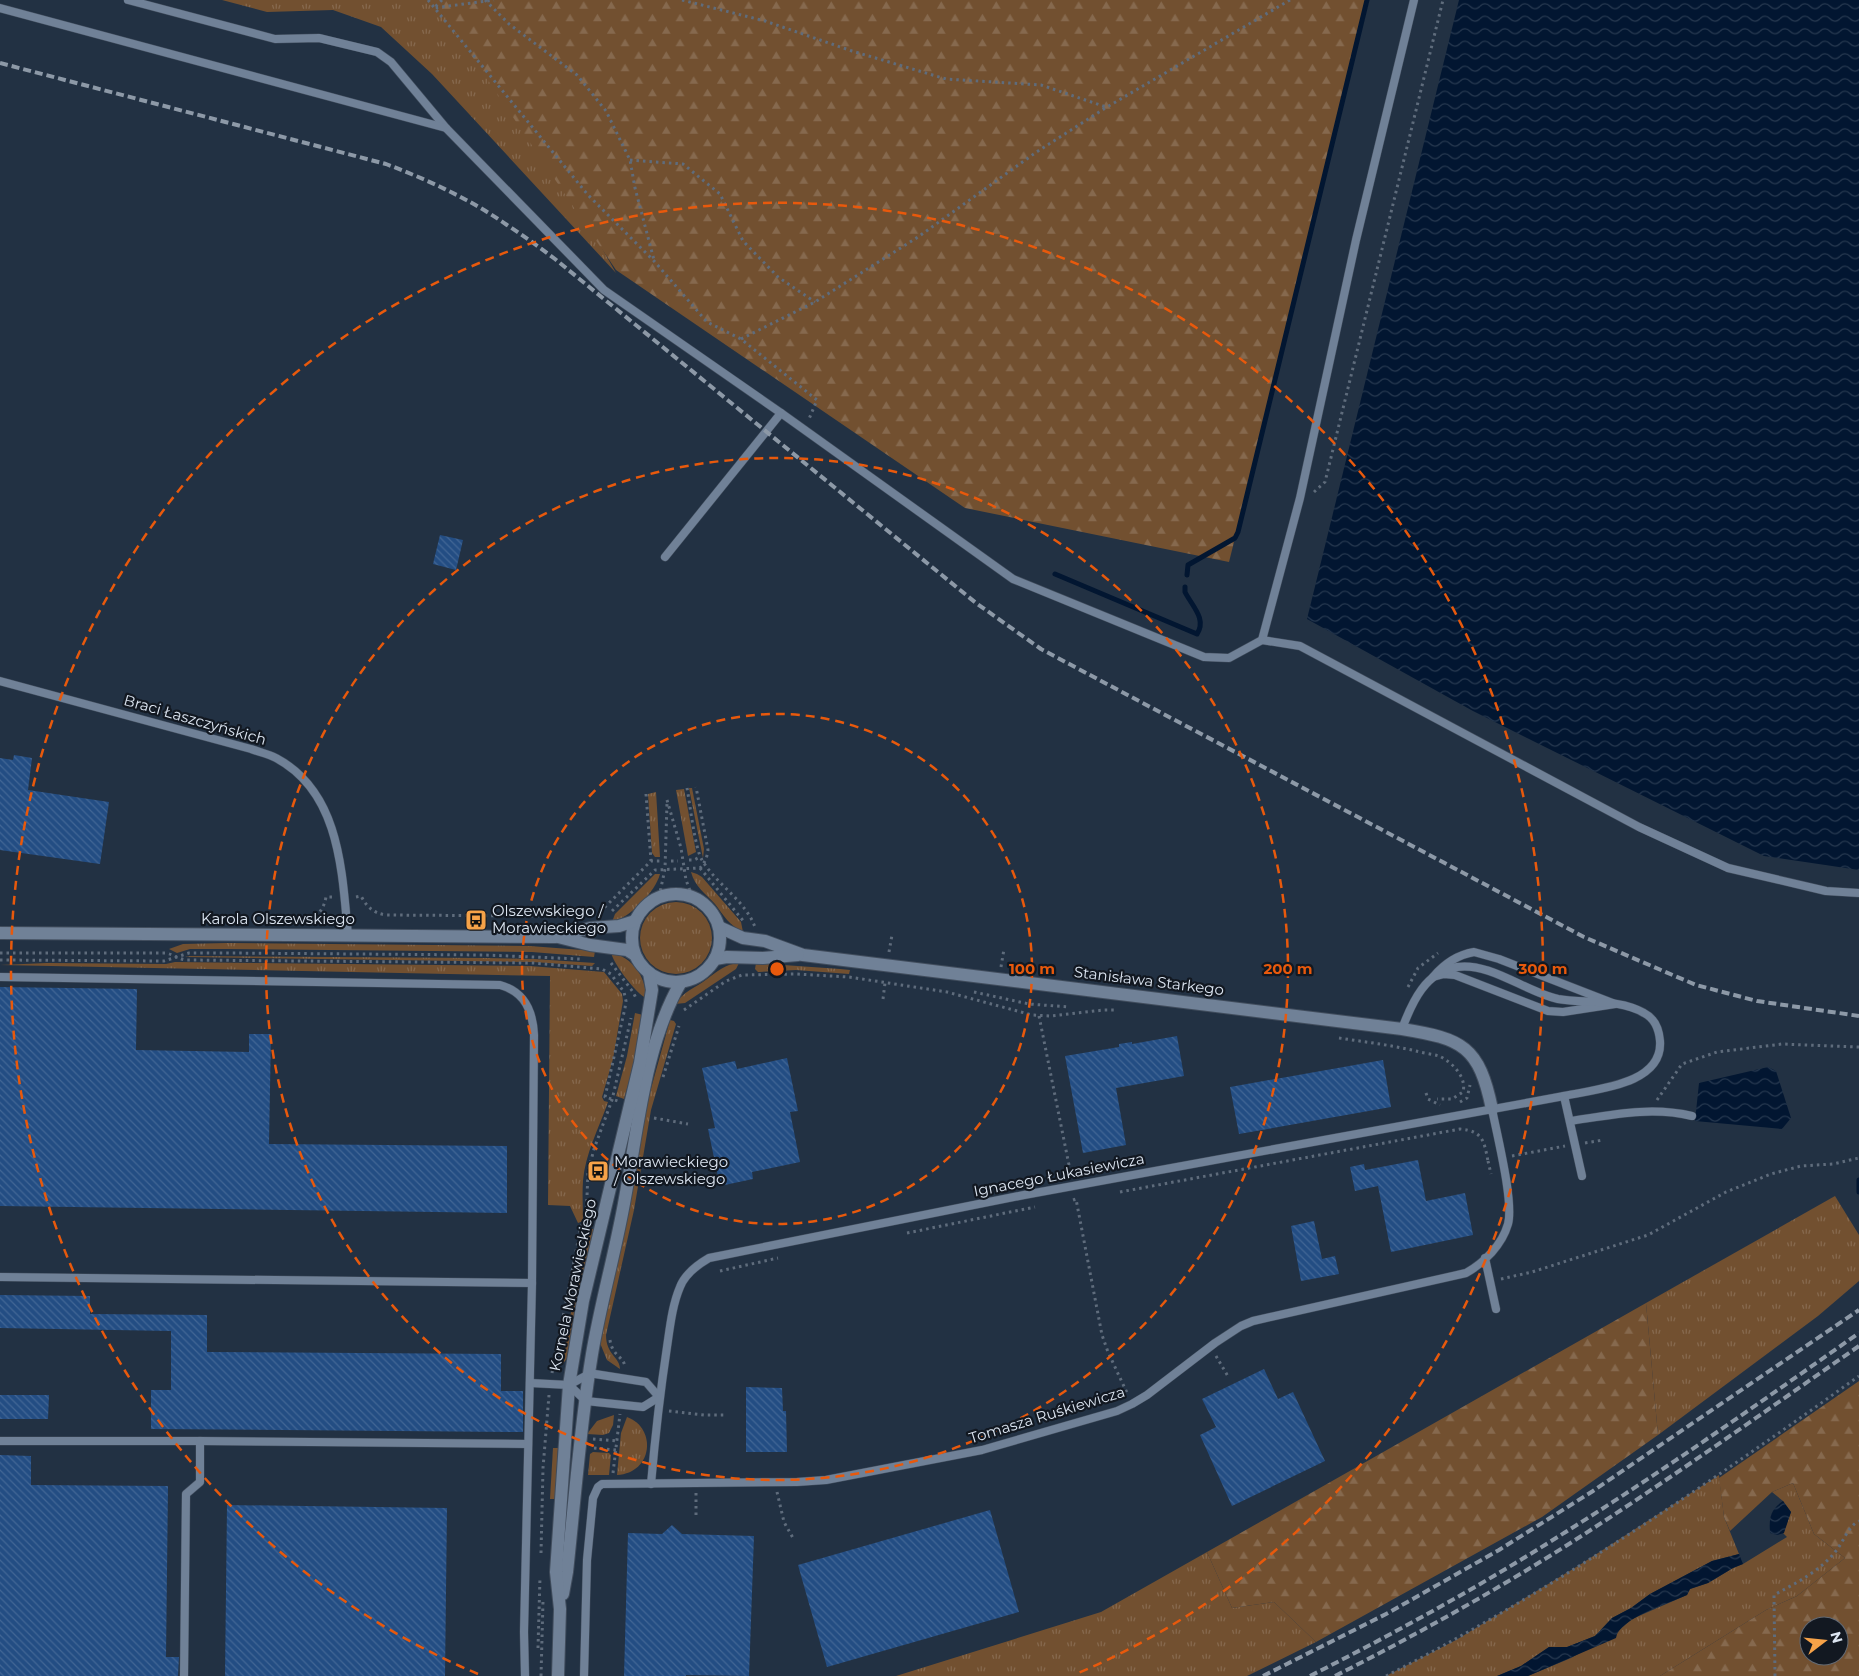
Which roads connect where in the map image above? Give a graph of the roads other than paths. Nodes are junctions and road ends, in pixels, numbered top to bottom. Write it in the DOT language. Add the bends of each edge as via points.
graph roads {
  1 [pos="128,0"];
  2 [pos="1414,0"];
  3 [pos="0,8"];
  4 [pos="446,128"];
  5 [pos="780,413"];
  6 [pos="665,557"];
  7 [pos="1262,640"];
  8 [pos="0,681"];
  9 [pos="1859,893"];
  10 [pos="635,921"];
  11 [pos="719,927"];
  12 [pos="0,932"];
  13 [pos="348,935"];
  14 [pos="555,937"];
  15 [pos="635,955"];
  16 [pos="803,955"];
  17 [pos="715,959"];
  18 [pos="649,973"];
  19 [pos="0,977"];
  20 [pos="1433,977"];
  21 [pos="681,982"];
  22 [pos="1615,1004"];
  23 [pos="1402,1029"];
  24 [pos="1564,1096"];
  25 [pos="1492,1109"];
  26 [pos="1692,1116"];
  27 [pos="1570,1121"];
  28 [pos="1582,1176"];
  29 [pos="1486,1258"];
  30 [pos="0,1277"];
  31 [pos="532,1283"];
  32 [pos="1496,1309"];
  33 [pos="589,1374"];
  34 [pos="530,1383"];
  35 [pos="569,1385"];
  36 [pos="659,1397"];
  37 [pos="586,1401"];
  38 [pos="0,1441"];
  39 [pos="200,1441"];
  40 [pos="528,1444"];
  41 [pos="651,1484"];
  42 [pos="560,1609"];
  43 [pos="184,1676"];
  44 [pos="525,1676"];
  45 [pos="558,1676"];
  46 [pos="584,1676"];
  1 -- 4 [label="lane" via="275,39 319,38 377,52 391,62"];
  2 -- 7 [label="lane" via="1356,240 1300,498"];
  3 -- 4 [label="lane"];
  4 -- 5 [label="lane" via="604,290"];
  5 -- 6 [label="lane"];
  5 -- 7 [label="lane" via="1013,579 1204,657 1229,658"];
  7 -- 9 [label="lane" via="1300,646 1639,827 1728,868 1826,891"];
  8 -- 13 [label="lane, Braci Łaszczyńskich" via="250,749 275,757 295,770 317,794 331,828 342,864"];
  10 -- 11 [label="street" via="645,906 659,897 675,893 692,896 704,903 714,914"];
  10 -- 14 [label="street, Karola Olszewskiego"];
  10 -- 15 [label="street" via="632,938"];
  11 -- 16 [label="street" via="743,938 765,941"];
  11 -- 17 [label="street" via="720,943"];
  12 -- 13 [label="street, Karola Olszewskiego"];
  13 -- 14 [label="street, Karola Olszewskiego"];
  14 -- 15 [label="street, Karola Olszewskiego" via="627,950"];
  15 -- 18 [label="street"];
  16 -- 17 [label="street"];
  16 -- 23 [label="street, Stanisława Starkego"];
  17 -- 21 [label="street" via="707,970"];
  18 -- 21 [label="street" via="664,981"];
  18 -- 35 [label="street, Kornela Morawieckiego" via="652,990 640,1063 583,1301"];
  19 -- 31 [label="lane" via="491,985 509,988 526,1002 534,1021"];
  20 -- 22 [label="lane" via="1455,976 1548,1011 1564,1012"];
  20 -- 22 [label="lane" via="1458,967 1477,967 1557,999"];
  20 -- 22 [label="lane" via="1453,958 1474,952"];
  20 -- 23 [label="lane" via="1418,993"];
  21 -- 33 [label="street, Kornela Morawieckiego" via="671,1001 648,1075"];
  22 -- 24 [label="lane, Ignacego Łukasiewicza" via="1644,1012 1652,1019 1658,1030 1659,1054 1652,1066 1640,1076"];
  23 -- 25 [label="street, Stanisława Starkego" via="1449,1039 1467,1051 1483,1073"];
  24 -- 25 [label="lane, Ignacego Łukasiewicza"];
  24 -- 27 [label="lane"];
  25 -- 29 [label="lane, Tomasza Ruśkiewicza" via="1509,1206 1504,1235"];
  25 -- 36 [label="lane, Ignacego Łukasiewicza" via="720,1255 700,1263 680,1286"];
  26 -- 27 [label="lane" via="1649,1111"];
  27 -- 28 [label="lane"];
  29 -- 32 [label="lane"];
  29 -- 41 [label="lane, Tomasza Ruśkiewicza" via="1460,1275 1272,1316 1241,1326 1132,1404 982,1450 826,1480"];
  30 -- 31 [label="lane"];
  31 -- 34 [label="lane"];
  33 -- 35 [label="lane"];
  33 -- 36 [label="lane" via="646,1382"];
  33 -- 37 [label="street, Kornela Morawieckiego"];
  34 -- 35 [label="lane"];
  34 -- 40 [label="lane"];
  35 -- 37 [label="lane"];
  35 -- 42 [label="street, Kornela Morawieckiego" via="556,1572"];
  36 -- 37 [label="lane" via="643,1407"];
  36 -- 41 [label="lane, Ignacego Łukasiewicza"];
  37 -- 42 [label="street, Kornela Morawieckiego"];
  38 -- 39 [label="lane"];
  39 -- 40 [label="lane"];
  39 -- 43 [label="lane" via="200,1482 186,1494"];
  40 -- 44 [label="lane"];
  41 -- 46 [label="lane, Tomasza Ruśkiewicza" via="602,1484 593,1498 587,1560"];
  42 -- 45 [label="street, Kornela Morawieckiego"];
}
